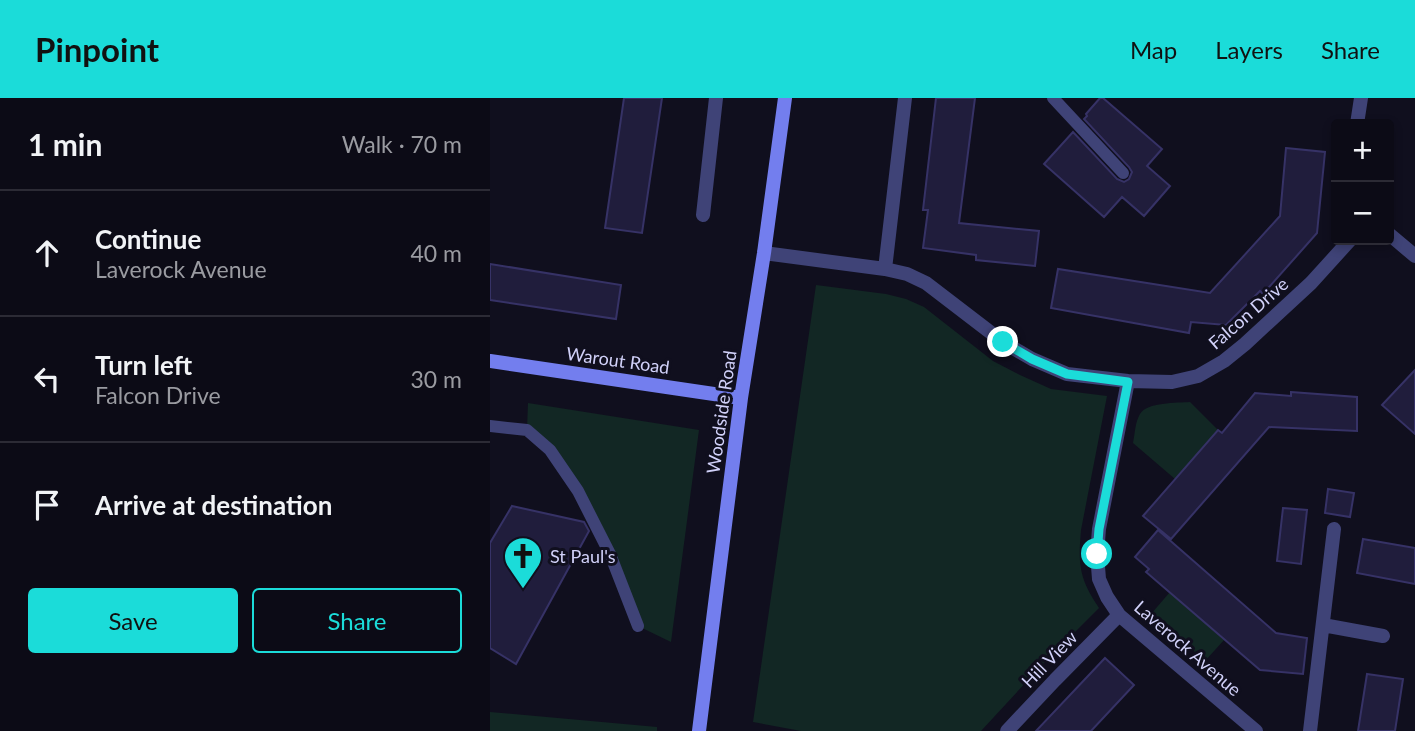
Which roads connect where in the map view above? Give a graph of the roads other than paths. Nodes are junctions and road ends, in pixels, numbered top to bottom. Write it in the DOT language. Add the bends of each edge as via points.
graph roads {
  1 [pos="716,98"];
  2 [pos="785,98"];
  3 [pos="905,98"];
  4 [pos="1053,98"];
  5 [pos="1361,98"];
  6 [pos="1358,119"];
  7 [pos="1123,173"];
  8 [pos="703,215"];
  9 [pos="1394,238"];
  10 [pos="1345,245"];
  11 [pos="764,253"];
  12 [pos="1415,256"];
  13 [pos="885,269"];
  14 [pos="490,361"];
  15 [pos="1128,382"];
  16 [pos="741,398"];
  17 [pos="490,426"];
  18 [pos="1334,529"];
  19 [pos="1119,615"];
  20 [pos="1323,625"];
  21 [pos="638,626"];
  22 [pos="1383,636"];
  23 [pos="699,731"];
  24 [pos="1007,731"];
  25 [pos="1256,731"];
  26 [pos="1310,731"];
  1 -- 8 [label="street"];
  2 -- 11 [label="street, Woodside Road"];
  3 -- 13 [label="street"];
  4 -- 7 [label="lane"];
  5 -- 6 [label="street"];
  9 -- 12 [label="street"];
  10 -- 15 [label="street, Falcon Drive" via="1311,283 1224,361 1198,376 1172,382"];
  11 -- 13 [label="street, Falcon Drive"];
  11 -- 16 [label="street, Woodside Road"];
  13 -- 15 [label="street, Falcon Drive" via="926,283 1032,359 1067,374"];
  14 -- 16 [label="street, Warout Road"];
  15 -- 19 [label="street, Laverock Avenue" via="1097,554 1099,579"];
  16 -- 23 [label="street, Woodside Road"];
  17 -- 21 [label="lane" via="527,430 550,450 578,491 610,554"];
  18 -- 20 [label="street"];
  19 -- 24 [label="street, Hill View"];
  19 -- 25 [label="street, Laverock Avenue"];
  20 -- 22 [label="street"];
  20 -- 26 [label="street"];
}
